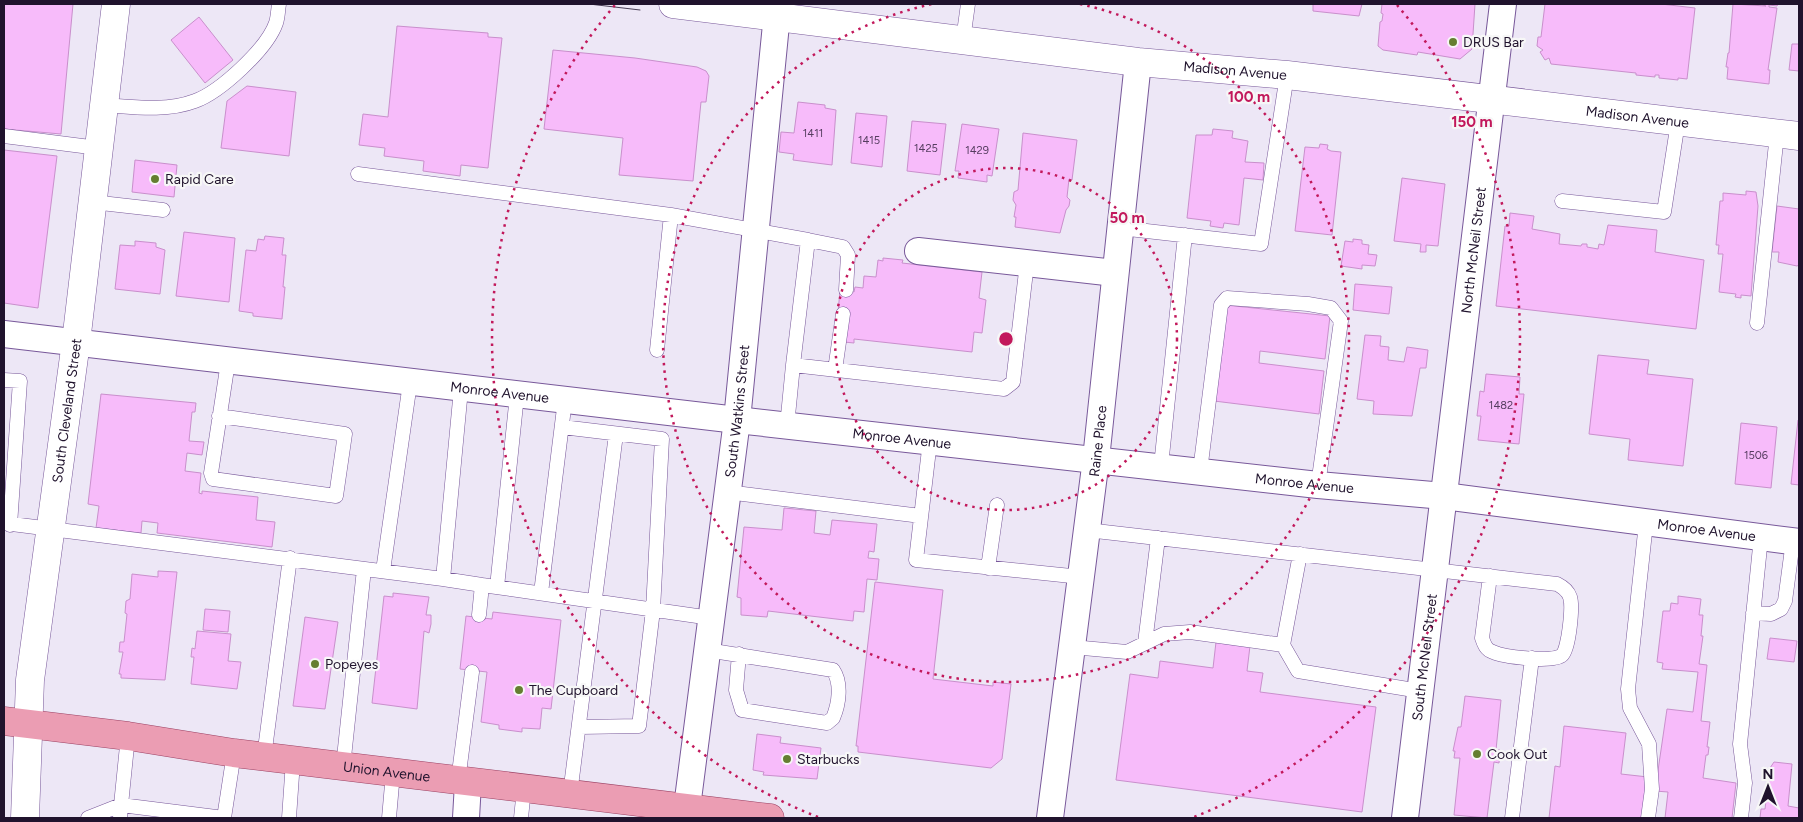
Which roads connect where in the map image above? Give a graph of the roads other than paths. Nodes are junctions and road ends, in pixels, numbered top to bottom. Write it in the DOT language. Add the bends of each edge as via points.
graph roads {
  1 [pos="116,4"];
  2 [pos="279,4"];
  3 [pos="673,4"];
  4 [pos="968,4"];
  5 [pos="1503,4"];
  6 [pos="777,10"];
  7 [pos="963,40"];
  8 [pos="1138,62"];
  9 [pos="1287,75"];
  10 [pos="1490,100"];
  11 [pos="103,105"];
  12 [pos="1678,122"];
  13 [pos="1788,135"];
  14 [pos="4,136"];
  15 [pos="98,148"];
  16 [pos="358,174"];
  17 [pos="1562,201"];
  18 [pos="92,202"];
  19 [pos="163,210"];
  20 [pos="671,215"];
  21 [pos="1120,228"];
  22 [pos="754,231"];
  23 [pos="1185,235"];
  24 [pos="808,240"];
  25 [pos="918,250"];
  26 [pos="1027,263"];
  27 [pos="1116,273"];
  28 [pos="846,290"];
  29 [pos="843,314"];
  30 [pos="1756,323"];
  31 [pos="4,334"];
  32 [pos="76,342"];
  33 [pos="657,350"];
  34 [pos="228,362"];
  35 [pos="793,365"];
  36 [pos="835,370"];
  37 [pos="4,380"];
  38 [pos="410,383"];
  39 [pos="461,389"];
  40 [pos="517,395"];
  41 [pos="565,400"];
  42 [pos="219,416"];
  43 [pos="737,420"];
  44 [pos="562,426"];
  45 [pos="787,426"];
  46 [pos="616,434"];
  47 [pos="930,441"];
  48 [pos="1096,459"];
  49 [pos="1161,466"];
  50 [pos="1200,471"];
  51 [pos="1318,485"];
  52 [pos="727,492"];
  53 [pos="1444,496"];
  54 [pos="997,505"];
  55 [pos="921,516"];
  56 [pos="7,524"];
  57 [pos="1646,524"];
  58 [pos="52,529"];
  59 [pos="1087,530"];
  60 [pos="1761,537"];
  61 [pos="1158,538"];
  62 [pos="1796,541"];
  63 [pos="1300,554"];
  64 [pos="290,558"];
  65 [pos="988,568"];
  66 [pos="364,569"];
  67 [pos="1435,570"];
  68 [pos="383,571"];
  69 [pos="1490,576"];
  70 [pos="1081,578"];
  71 [pos="443,579"];
  72 [pos="482,585"];
  73 [pos="497,587"];
  74 [pos="541,593"];
  75 [pos="596,601"];
  76 [pos="653,610"];
  77 [pos="1753,613"];
  78 [pos="479,616"];
  79 [pos="711,618"];
  80 [pos="1146,643"];
  81 [pos="1283,646"];
  82 [pos="1072,647"];
  83 [pos="707,650"];
  84 [pos="739,654"];
  85 [pos="1532,658"];
  86 [pos="472,672"];
  87 [pos="1420,691"];
  88 [pos="16,722"];
  89 [pos="580,727"];
  90 [pos="128,736"];
  91 [pos="234,754"];
  92 [pos="264,757"];
  93 [pos="293,761"];
  94 [pos="343,767"];
  95 [pos="393,773"];
  96 [pos="463,782"];
  97 [pos="524,789"];
  98 [pos="570,794"];
  99 [pos="687,807"];
  100 [pos="621,809"];
  101 [pos="120,812"];
  102 [pos="157,814"];
  103 [pos="188,816"];
  104 [pos="25,818"];
  105 [pos="88,818"];
  106 [pos="224,818"];
  107 [pos="289,818"];
  108 [pos="389,818"];
  109 [pos="466,818"];
  110 [pos="521,818"];
  111 [pos="765,818"];
  112 [pos="770,818"];
  113 [pos="1050,818"];
  114 [pos="1405,818"];
  115 [pos="1512,818"];
  116 [pos="1648,818"];
  117 [pos="1741,818"];
  1 -- 11 [label="street, South Cleveland Street"];
  2 -- 11 [label="lane" via="276,24 259,49 238,73 195,101 157,108"];
  3 -- 6 [label="street, Madison Avenue"];
  4 -- 7 [label="lane"];
  5 -- 10 [label="street, North McNeil Street"];
  6 -- 7 [label="street, Madison Avenue"];
  6 -- 22 [label="street, South Watkins Street"];
  7 -- 8 [label="street, Madison Avenue"];
  8 -- 9 [label="street, Madison Avenue"];
  8 -- 21 [label="street, Raine Place"];
  9 -- 10 [label="street, Madison Avenue"];
  9 -- 23 [label="lane" via="1261,244"];
  10 -- 12 [label="street, Madison Avenue"];
  10 -- 53 [label="street, North McNeil Street"];
  11 -- 15 [label="street, South Cleveland Street"];
  12 -- 13 [label="street, Madison Avenue"];
  12 -- 17 [label="lane" via="1664,212"];
  13 -- 30 [label="lane"];
  14 -- 15 [label="lane"];
  15 -- 18 [label="street, South Cleveland Street"];
  16 -- 20 [label="lane"];
  18 -- 19 [label="lane"];
  18 -- 32 [label="street, South Cleveland Street"];
  20 -- 22 [label="lane"];
  20 -- 33 [label="lane"];
  21 -- 23 [label="lane"];
  21 -- 27 [label="street, Raine Place"];
  22 -- 24 [label="lane"];
  22 -- 43 [label="street, South Watkins Street"];
  23 -- 49 [label="lane"];
  24 -- 28 [label="lane" via="843,248 848,255"];
  24 -- 35 [label="lane"];
  25 -- 26 [label="street"];
  26 -- 27 [label="street"];
  26 -- 36 [label="lane" via="1013,382 1004,388"];
  27 -- 48 [label="street, Raine Place"];
  29 -- 36 [label="lane"];
  31 -- 32 [label="street, Monroe Avenue"];
  32 -- 34 [label="street, Monroe Avenue"];
  32 -- 58 [label="street, South Cleveland Street"];
  34 -- 38 [label="street, Monroe Avenue"];
  34 -- 42 [label="lane"];
  35 -- 36 [label="lane"];
  35 -- 45 [label="lane"];
  37 -- 56 [label="lane" via="20,381"];
  38 -- 39 [label="street, Monroe Avenue"];
  38 -- 68 [label="lane"];
  39 -- 40 [label="street, Monroe Avenue"];
  39 -- 71 [label="lane"];
  40 -- 41 [label="street, Monroe Avenue"];
  40 -- 73 [label="lane"];
  41 -- 43 [label="street, Monroe Avenue"];
  41 -- 44 [label="lane"];
  42 -- 42 [label="lane" via="211,472 213,479 336,496 345,434"];
  43 -- 45 [label="street, Monroe Avenue"];
  43 -- 52 [label="street, South Watkins Street"];
  44 -- 46 [label="lane"];
  44 -- 74 [label="lane"];
  45 -- 47 [label="street, Monroe Avenue"];
  46 -- 75 [label="lane"];
  46 -- 76 [label="lane" via="662,439"];
  47 -- 48 [label="street, Monroe Avenue"];
  47 -- 55 [label="lane"];
  48 -- 49 [label="street, Monroe Avenue"];
  48 -- 59 [label="street, Raine Place"];
  49 -- 50 [label="street, Monroe Avenue"];
  50 -- 51 [label="street, Monroe Avenue"];
  50 -- 51 [label="lane" via="1221,305 1227,298 1308,304 1331,308 1341,321"];
  51 -- 53 [label="street, Monroe Avenue"];
  52 -- 55 [label="lane"];
  52 -- 79 [label="street, South Watkins Street"];
  53 -- 57 [label="street, Monroe Avenue"];
  53 -- 67 [label="street, South McNeil Street"];
  54 -- 65 [label="lane"];
  55 -- 65 [label="lane" via="916,560"];
  56 -- 58 [label="lane"];
  57 -- 60 [label="street, Monroe Avenue"];
  57 -- 116 [label="lane" via="1628,689 1630,708 1649,744 1652,789"];
  58 -- 64 [label="lane"];
  58 -- 88 [label="street, South Cleveland Street" via="30,680"];
  59 -- 61 [label="lane"];
  59 -- 70 [label="street, Raine Place"];
  60 -- 62 [label="street, Monroe Avenue"];
  60 -- 77 [label="lane"];
  61 -- 63 [label="lane"];
  61 -- 80 [label="lane"];
  62 -- 77 [label="lane" via="1781,609 1771,614"];
  63 -- 67 [label="lane"];
  63 -- 81 [label="lane"];
  64 -- 66 [label="lane"];
  64 -- 92 [label="lane"];
  65 -- 70 [label="lane"];
  66 -- 68 [label="lane"];
  66 -- 94 [label="lane"];
  67 -- 69 [label="lane"];
  67 -- 87 [label="street, South McNeil Street"];
  68 -- 71 [label="lane"];
  69 -- 85 [label="lane" via="1482,638 1485,646 1493,652"];
  69 -- 85 [label="lane" via="1557,584 1570,596 1567,646 1563,655 1554,659"];
  70 -- 82 [label="street, Raine Place"];
  71 -- 72 [label="lane"];
  72 -- 73 [label="lane"];
  72 -- 78 [label="lane"];
  73 -- 74 [label="lane"];
  74 -- 75 [label="lane"];
  75 -- 76 [label="lane"];
  75 -- 89 [label="lane"];
  76 -- 79 [label="lane"];
  76 -- 89 [label="lane" via="639,726"];
  77 -- 117 [label="lane" via="1740,744 1745,783"];
  79 -- 83 [label="street, South Watkins Street"];
  80 -- 81 [label="lane" via="1164,634 1190,632"];
  80 -- 82 [label="lane" via="1127,652"];
  81 -- 87 [label="lane" via="1298,671"];
  82 -- 113 [label="street, Raine Place"];
  83 -- 84 [label="lane"];
  83 -- 99 [label="street, South Watkins Street"];
  84 -- 84 [label="lane" via="833,670 838,676 838,698 833,718 827,723 742,710 736,690"];
  85 -- 115 [label="lane"];
  86 -- 96 [label="lane"];
  87 -- 114 [label="street, South McNeil Street"];
  88 -- 90 [label="main road, Union Avenue"];
  88 -- 104 [label="street, South Cleveland Street"];
  89 -- 98 [label="lane"];
  90 -- 91 [label="main road, Union Avenue"];
  90 -- 101 [label="lane"];
  91 -- 92 [label="main road, Union Avenue"];
  91 -- 106 [label="lane"];
  92 -- 93 [label="main road, Union Avenue"];
  93 -- 94 [label="main road, Union Avenue"];
  93 -- 107 [label="lane"];
  94 -- 95 [label="main road, Union Avenue"];
  95 -- 96 [label="main road, Union Avenue"];
  95 -- 108 [label="lane"];
  96 -- 97 [label="main road, Union Avenue"];
  96 -- 109 [label="street"];
  97 -- 98 [label="main road, Union Avenue"];
  97 -- 110 [label="lane"];
  98 -- 100 [label="main road, Union Avenue"];
  99 -- 100 [label="main road, Union Avenue"];
  99 -- 111 [label="main road, Union Avenue"];
  101 -- 102 [label="lane"];
  101 -- 105 [label="lane"];
  102 -- 103 [label="lane"];
  103 -- 106 [label="lane"];
  111 -- 112 [label="main road, Union Avenue"];
}
